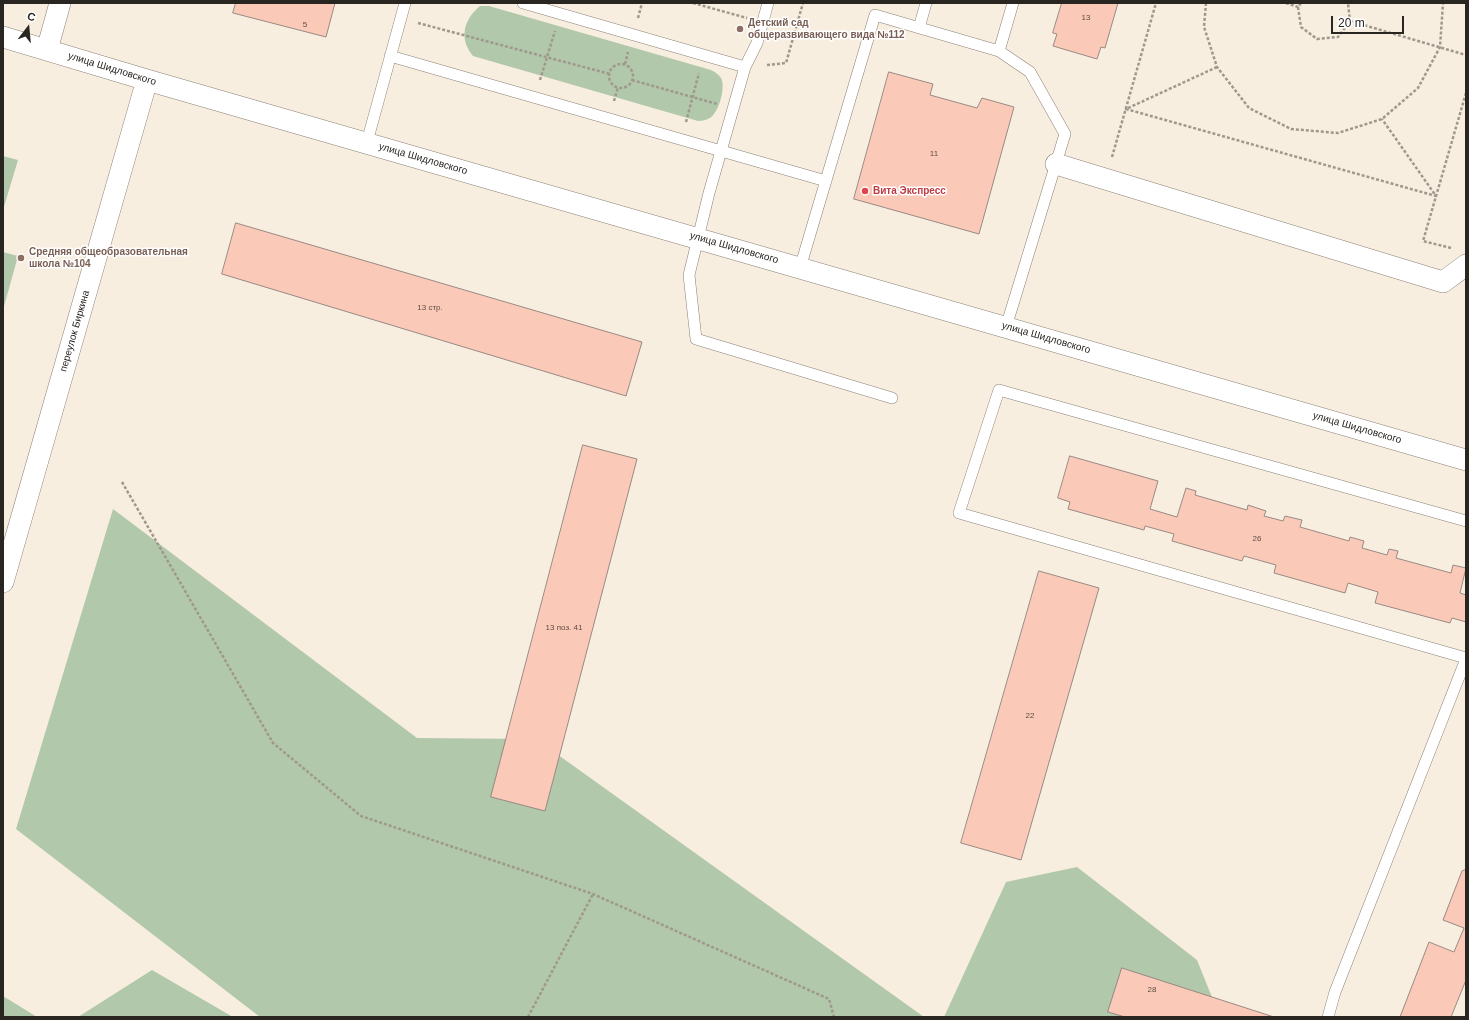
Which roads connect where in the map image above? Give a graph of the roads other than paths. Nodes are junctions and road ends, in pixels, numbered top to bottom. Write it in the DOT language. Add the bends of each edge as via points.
graph roads {
  1 [pos="60,3"];
  2 [pos="405,3"];
  3 [pos="523,3"];
  4 [pos="768,3"];
  5 [pos="926,3"];
  6 [pos="1013,3"];
  7 [pos="919,28"];
  8 [pos="3,37"];
  9 [pos="47,50"];
  10 [pos="999,51"];
  11 [pos="390,56"];
  12 [pos="745,67"];
  13 [pos="147,80"];
  14 [pos="367,142"];
  15 [pos="722,151"];
  16 [pos="1056,164"];
  17 [pos="826,181"];
  18 [pos="698,238"];
  19 [pos="1460,257"];
  20 [pos="800,268"];
  21 [pos="1006,327"];
  22 [pos="892,398"];
  23 [pos="1466,460"];
  24 [pos="1466,521"];
  25 [pos="3,582"];
  26 [pos="1466,658"];
  27 [pos="1328,1017"];
  1 -- 9 [label="street"];
  2 -- 11 [label="lane"];
  3 -- 12 [label="lane"];
  4 -- 12 [label="lane" via="757,43"];
  5 -- 7 [label="lane"];
  6 -- 10 [label="lane"];
  7 -- 10 [label="lane"];
  7 -- 17 [label="lane" via="875,15"];
  8 -- 9 [label="street, улица Шидловского"];
  9 -- 13 [label="street, улица Шидловского"];
  10 -- 16 [label="lane" via="1030,72 1065,134"];
  11 -- 14 [label="lane"];
  11 -- 15 [label="lane"];
  12 -- 15 [label="lane"];
  13 -- 14 [label="street, улица Шидловского"];
  13 -- 25 [label="street, переулок Биркина"];
  14 -- 18 [label="street, улица Шидловского"];
  15 -- 17 [label="lane"];
  15 -- 18 [label="lane"];
  16 -- 19 [label="street" via="1443,282"];
  16 -- 21 [label="lane"];
  17 -- 20 [label="lane"];
  18 -- 20 [label="street, улица Шидловского"];
  18 -- 22 [label="lane" via="689,274 696,339"];
  20 -- 21 [label="street, улица Шидловского"];
  21 -- 23 [label="street, улица Шидловского"];
  24 -- 26 [label="lane" via="999,390 960,514"];
  26 -- 27 [label="lane" via="1335,992"];
}
